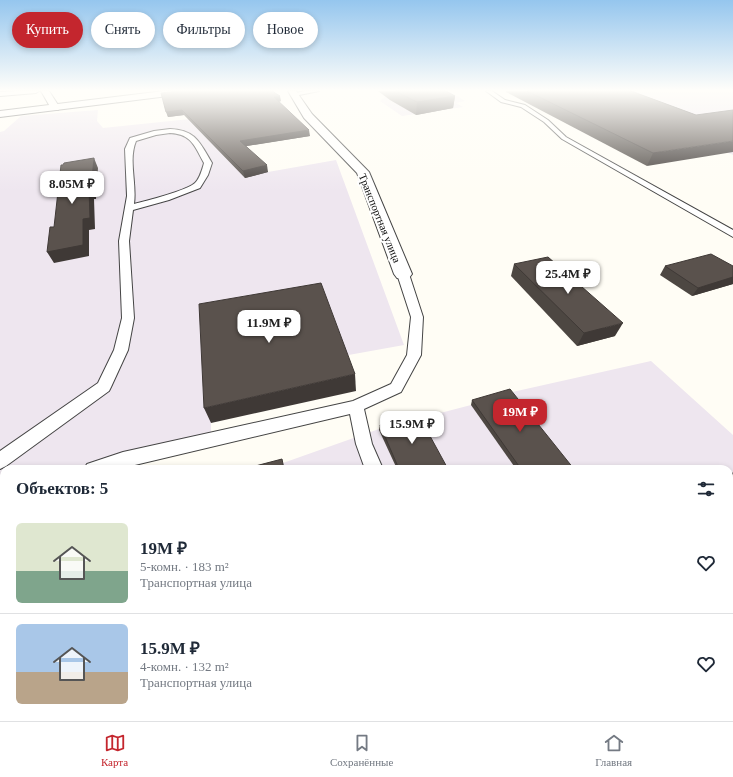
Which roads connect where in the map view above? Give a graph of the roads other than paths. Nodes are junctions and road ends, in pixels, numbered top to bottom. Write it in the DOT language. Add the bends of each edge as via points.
graph roads {
  1 [pos="316,125"];
  2 [pos="550,125"];
  3 [pos="130,208"];
  4 [pos="733,234"];
  5 [pos="403,274"];
  6 [pos="356,406"];
  7 [pos="0,461"];
  8 [pos="106,465"];
  9 [pos="372,465"];
  1 -- 5 [label="street, Транспортная улица" via="363,172"];
  2 -- 4 [label="lane" via="564,138"];
  3 -- 3 [label="lane" via="132,196 129,149 133,140 166,132 182,132 190,137 208,163 197,186"];
  3 -- 7 [label="lane" via="124,241 128,318 121,350 104,387"];
  5 -- 6 [label="lane" via="417,317 414,355 396,388"];
  6 -- 8 [label="lane"];
  6 -- 9 [label="lane" via="364,444"];
}
